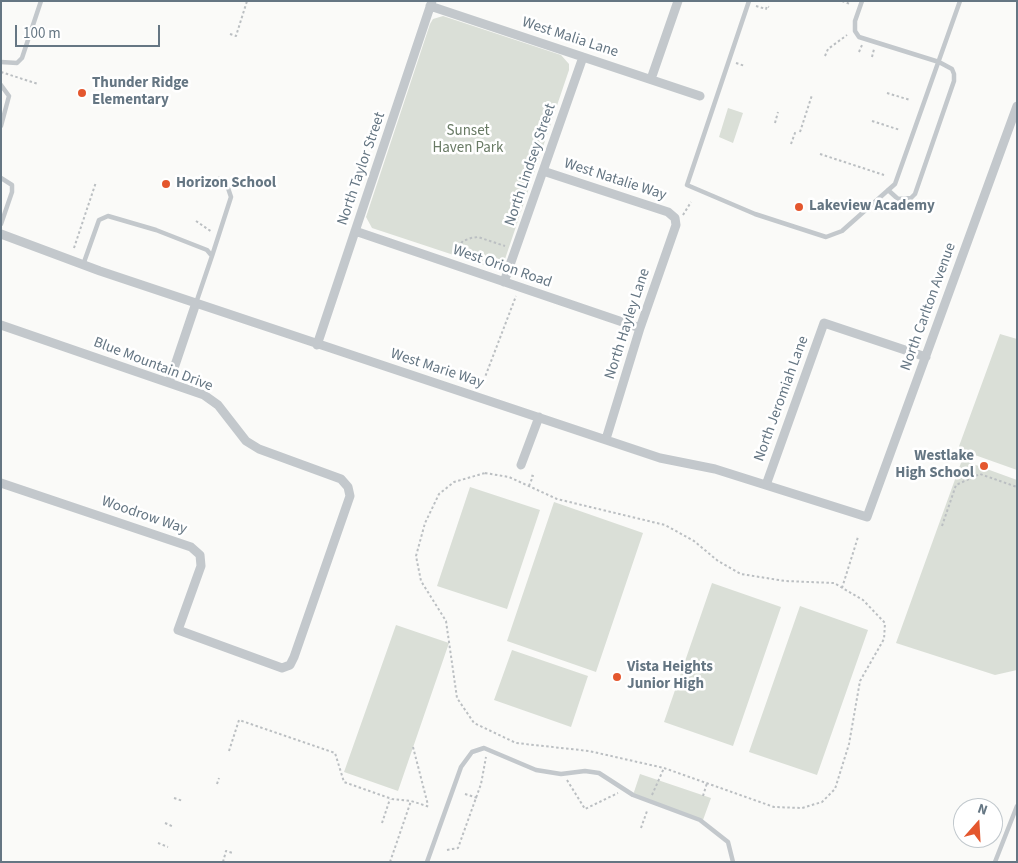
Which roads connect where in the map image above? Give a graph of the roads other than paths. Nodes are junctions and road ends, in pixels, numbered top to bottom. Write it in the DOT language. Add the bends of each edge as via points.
graph roads {
  1 [pos="41,1"];
  2 [pos="678,1"];
  3 [pos="862,1"];
  4 [pos="960,1"];
  5 [pos="751,3"];
  6 [pos="431,4"];
  7 [pos="583,57"];
  8 [pos="1,62"];
  9 [pos="939,62"];
  10 [pos="651,79"];
  11 [pos="1,84"];
  12 [pos="700,96"];
  13 [pos="1017,106"];
  14 [pos="1,126"];
  15 [pos="543,171"];
  16 [pos="1,178"];
  17 [pos="219,179"];
  18 [pos="888,190"];
  19 [pos="679,217"];
  20 [pos="1,224"];
  21 [pos="355,231"];
  22 [pos="1,234"];
  23 [pos="212,256"];
  24 [pos="83,265"];
  25 [pos="504,282"];
  26 [pos="196,303"];
  27 [pos="1,326"];
  28 [pos="640,328"];
  29 [pos="317,345"];
  30 [pos="926,357"];
  31 [pos="169,383"];
  32 [pos="539,417"];
  33 [pos="606,439"];
  34 [pos="521,465"];
  35 [pos="1,483"];
  36 [pos="766,485"];
  37 [pos="868,517"];
  38 [pos="178,630"];
  39 [pos="1017,806"];
  40 [pos="427,862"];
  41 [pos="733,862"];
  42 [pos="995,862"];
  1 -- 8 [label="lane" via="22,58 17,63"];
  2 -- 10 [label="street"];
  3 -- 9 [label="lane" via="854,21 855,31 860,37"];
  4 -- 9 [label="lane"];
  5 -- 18 [label="lane" via="687,185 755,214 826,237 842,231"];
  6 -- 7 [label="street, West Malia Lane"];
  6 -- 21 [label="street, North Taylor Street"];
  7 -- 10 [label="street, West Malia Lane"];
  7 -- 15 [label="street, North Lindsey Street"];
  9 -- 18 [label="lane" via="899,177"];
  9 -- 18 [label="lane" via="952,69 954,81 915,194 911,198 898,199"];
  10 -- 12 [label="street, West Malia Lane"];
  11 -- 14 [label="lane" via="9,96"];
  13 -- 30 [label="street, North Carlton Avenue"];
  15 -- 19 [label="street, West Natalie Way"];
  15 -- 25 [label="street, North Lindsey Street"];
  16 -- 20 [label="lane" via="12,185 12,192"];
  17 -- 23 [label="lane" via="231,197"];
  19 -- 28 [label="street, North Hayley Lane"];
  21 -- 25 [label="street, West Orion Road"];
  21 -- 29 [label="street, North Taylor Street"];
  22 -- 24 [label="street, West Marie Way"];
  23 -- 24 [label="lane" via="207,250 184,241 108,216 99,220"];
  23 -- 26 [label="lane"];
  24 -- 26 [label="street, West Marie Way"];
  25 -- 28 [label="street, West Orion Road"];
  26 -- 29 [label="street, West Marie Way"];
  26 -- 31 [label="street"];
  27 -- 31 [label="street, Blue Mountain Drive"];
  28 -- 33 [label="street, North Hayley Lane"];
  29 -- 32 [label="street, West Marie Way"];
  30 -- 36 [label="street, North Jeromiah Lane" via="824,322"];
  30 -- 37 [label="street, North Carlton Avenue"];
  31 -- 38 [label="street, Blue Mountain Drive" via="204,395 218,405 246,441 259,450 341,479 350,496 294,657 287,666 282,668"];
  32 -- 33 [label="street, West Marie Way"];
  32 -- 34 [label="street"];
  33 -- 36 [label="street, West Marie Way" via="660,458 706,467"];
  35 -- 38 [label="street, Woodrow Way" via="191,547 200,555 202,566"];
  36 -- 37 [label="street, West Marie Way"];
  39 -- 42 [label="lane"];
  40 -- 41 [label="lane" via="461,767 472,752 484,748 536,770 563,774 599,773 650,802 700,820 728,842"];
}
